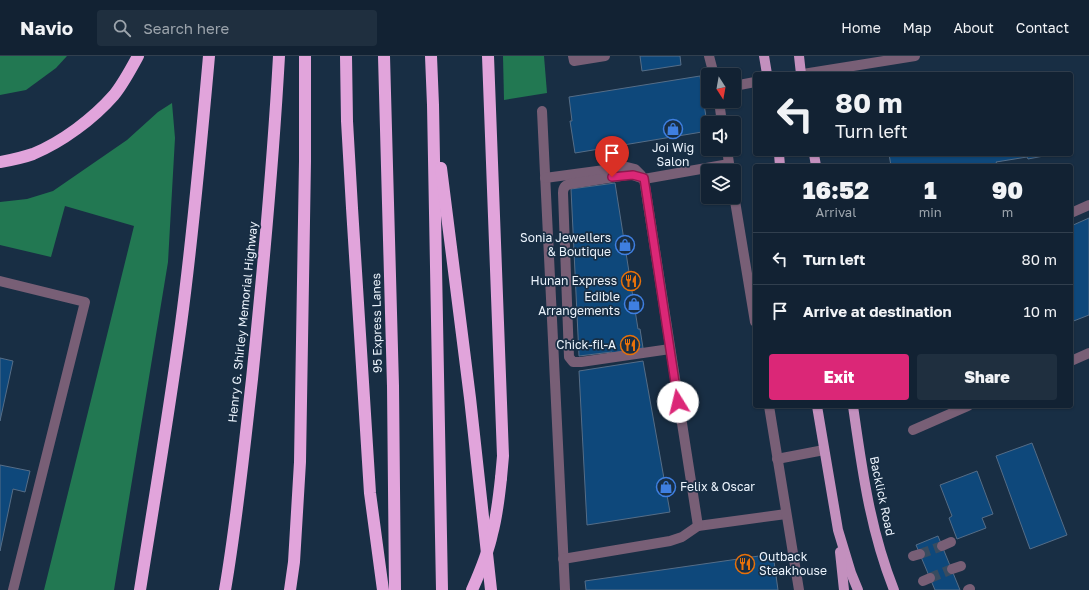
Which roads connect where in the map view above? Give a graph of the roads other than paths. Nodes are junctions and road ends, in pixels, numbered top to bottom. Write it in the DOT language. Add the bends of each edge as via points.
graph roads {
  1 [pos="138,56"];
  2 [pos="208,56"];
  3 [pos="279,56"];
  4 [pos="305,56"];
  5 [pos="346,56"];
  6 [pos="384,56"];
  7 [pos="431,56"];
  8 [pos="488,56"];
  9 [pos="573,56"];
  10 [pos="603,56"];
  11 [pos="709,56"];
  12 [pos="764,56"];
  13 [pos="799,56"];
  14 [pos="915,56"];
  15 [pos="712,68"];
  16 [pos="767,72"];
  17 [pos="802,72"];
  18 [pos="815,72"];
  19 [pos="753,82"];
  20 [pos="741,85"];
  21 [pos="433,105"];
  22 [pos="542,111"];
  23 [pos="0,162"];
  24 [pos="701,171"];
  25 [pos="545,178"];
  26 [pos="644,178"];
  27 [pos="735,204"];
  28 [pos="1089,205"];
  29 [pos="1073,212"];
  30 [pos="0,281"];
  31 [pos="753,310"];
  32 [pos="670,349"];
  33 [pos="1089,353"];
  34 [pos="1073,360"];
  35 [pos="769,408"];
  36 [pos="817,408"];
  37 [pos="853,408"];
  38 [pos="963,408"];
  39 [pos="913,430"];
  40 [pos="824,450"];
  41 [pos="777,459"];
  42 [pos="786,514"];
  43 [pos="698,526"];
  44 [pos="838,530"];
  45 [pos="233,546"];
  46 [pos="563,559"];
  47 [pos="13,590"];
  48 [pos="140,590"];
  49 [pos="225,590"];
  50 [pos="232,590"];
  51 [pos="290,590"];
  52 [pos="383,590"];
  53 [pos="395,590"];
  54 [pos="442,590"];
  55 [pos="472,590"];
  56 [pos="491,590"];
  57 [pos="565,590"];
  58 [pos="799,590"];
  59 [pos="844,590"];
  60 [pos="858,590"];
  61 [pos="894,590"];
  1 -- 23 [label="highway" via="114,95 74,131 53,145 32,154"];
  2 -- 48 [label="highway" via="197,188 181,323"];
  3 -- 45 [label="highway, Henry G. Shirley Memorial Highway" via="260,299"];
  4 -- 51 [label="highway" via="300,462"];
  5 -- 52 [label="highway" via="347,120 370,493"];
  6 -- 53 [label="highway, 95 Express Lanes" via="393,386"];
  7 -- 21 [label="highway"];
  8 -- 55 [label="highway, bridge" via="503,456 492,534"];
  9 -- 10 [label="street" via="574,61"];
  11 -- 15 [label="street"];
  12 -- 16 [label="main road"];
  13 -- 17 [label="main road"];
  14 -- 18 [label="street"];
  19 -- 20 [label="street"];
  21 -- 54 [label="highway"];
  21 -- 56 [label="highway"];
  22 -- 25 [label="street"];
  24 -- 26 [label="street"];
  25 -- 26 [label="street" via="627,168 635,169"];
  25 -- 46 [label="street"];
  26 -- 32 [label="street"];
  26 -- 32 [label="street" via="627,175 564,187 569,357 573,362 581,362"];
  27 -- 31 [label="street"];
  28 -- 29 [label="street"];
  30 -- 47 [label="street" via="85,302"];
  32 -- 43 [label="street"];
  33 -- 34 [label="street"];
  35 -- 41 [label="street"];
  36 -- 40 [label="main road"];
  37 -- 61 [label="main road, Backlick Road" via="869,508"];
  38 -- 39 [label="street"];
  40 -- 41 [label="street"];
  40 -- 44 [label="main road"];
  41 -- 42 [label="street"];
  42 -- 43 [label="street"];
  42 -- 58 [label="street"];
  43 -- 46 [label="street" via="682,537 670,541"];
  44 -- 59 [label="main road"];
  44 -- 60 [label="main road"];
  45 -- 49 [label="highway, Henry G. Shirley Memorial Highway"];
  45 -- 50 [label="highway"];
  46 -- 57 [label="street"];
}
